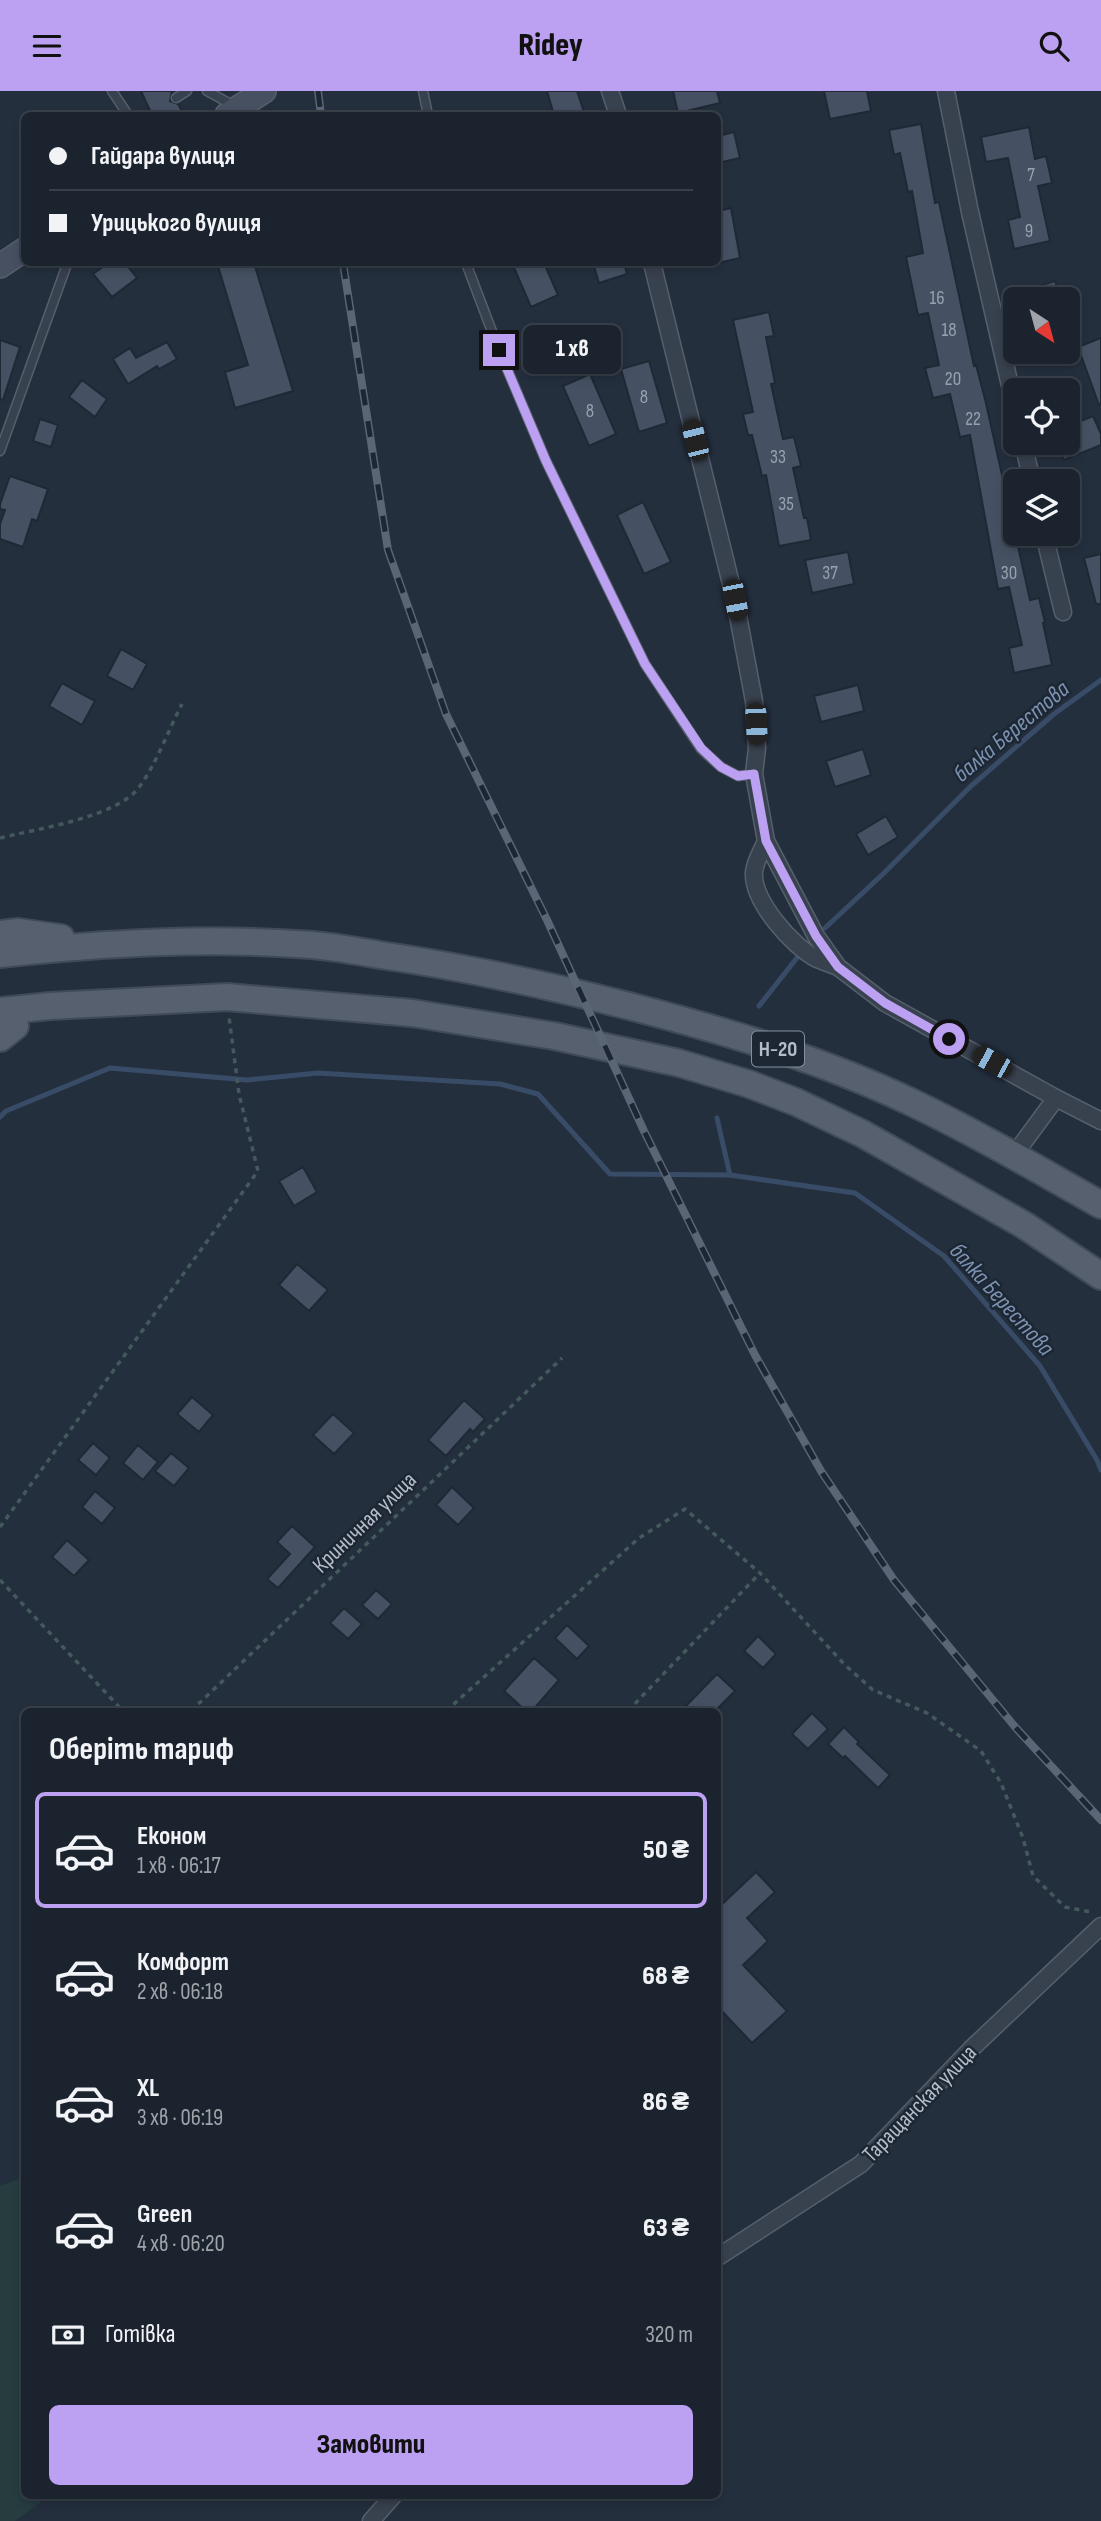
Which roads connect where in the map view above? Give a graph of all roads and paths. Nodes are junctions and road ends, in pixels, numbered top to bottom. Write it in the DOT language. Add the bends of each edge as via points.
graph roads {
  1 [pos="112,91"];
  2 [pos="187,91"];
  3 [pos="207,91"];
  4 [pos="264,91"];
  5 [pos="423,91"];
  6 [pos="610,91"];
  7 [pos="946,91"];
  8 [pos="176,98"];
  9 [pos="126,112"];
  10 [pos="233,112"];
  11 [pos="427,112"];
  12 [pos="617,112"];
  13 [pos="21,252"];
  14 [pos="0,266"];
  15 [pos="66,266"];
  16 [pos="467,266"];
  17 [pos="653,266"];
  18 [pos="1008,378"];
  19 [pos="0,451"];
  20 [pos="1047,546"];
  21 [pos="1063,612"];
  22 [pos="182,703"];
  23 [pos="754,774"];
  24 [pos="0,838"];
  25 [pos="766,841"];
  26 [pos="0,934"];
  27 [pos="97,944"];
  28 [pos="0,954"];
  29 [pos="838,967"];
  30 [pos="227,997"];
  31 [pos="4,1026"];
  32 [pos="1056,1098"];
  33 [pos="1101,1121"];
  34 [pos="1014,1155"];
  35 [pos="1101,1205"];
  36 [pos="1101,1276"];
  37 [pos="562,1358"];
  38 [pos="0,1527"];
  39 [pos="760,1573"];
  40 [pos="0,1580"];
  41 [pos="120,1708"];
  42 [pos="194,1708"];
  43 [pos="449,1708"];
  44 [pos="631,1708"];
  45 [pos="1101,1915"];
  46 [pos="1101,1926"];
  47 [pos="721,2255"];
  48 [pos="390,2499"];
  49 [pos="370,2521"];
  1 -- 9 [label="lane"];
  2 -- 8 [label="lane"];
  3 -- 10 [label="lane"];
  4 -- 10 [label="main road"];
  5 -- 11 [label="lane"];
  6 -- 12 [label="street"];
  7 -- 18 [label="street"];
  13 -- 14 [label="main road"];
  15 -- 19 [label="lane"];
  16 -- 23 [label="lane" via="546,461 645,664 701,748 738,776"];
  17 -- 23 [label="street" via="735,600 754,701"];
  20 -- 21 [label="street"];
  22 -- 24 [label="path" via="140,787 122,802 96,814"];
  23 -- 25 [label="street"];
  25 -- 29 [label="street" via="816,936"];
  25 -- 29 [label="street" via="754,873 766,907 794,941"];
  26 -- 27 [label="main road" via="18,932"];
  27 -- 28 [label="main road, Н-20"];
  27 -- 34 [label="main road, Н-20" via="313,945 513,978 713,1028 818,1063 912,1102"];
  29 -- 32 [label="street" via="885,1003"];
  30 -- 31 [label="main road, Н-20" via="50,1006"];
  30 -- 36 [label="main road, Н-20" via="412,1013 554,1036 749,1084 796,1102 913,1161"];
  30 -- 38 [label="path" via="239,1094 258,1171"];
  32 -- 33 [label="street"];
  32 -- 34 [label="street"];
  34 -- 35 [label="main road, Н-20"];
  37 -- 42 [label="path, Криничная улица"];
  39 -- 43 [label="path" via="685,1509 639,1538"];
  39 -- 44 [label="path"];
  39 -- 45 [label="path" via="873,1690 927,1713 981,1751 1001,1783 1033,1876 1065,1907"];
  40 -- 41 [label="path"];
  46 -- 47 [label="street, Таращанская улица" via="971,2049 861,2164"];
  48 -- 49 [label="street"];
}
